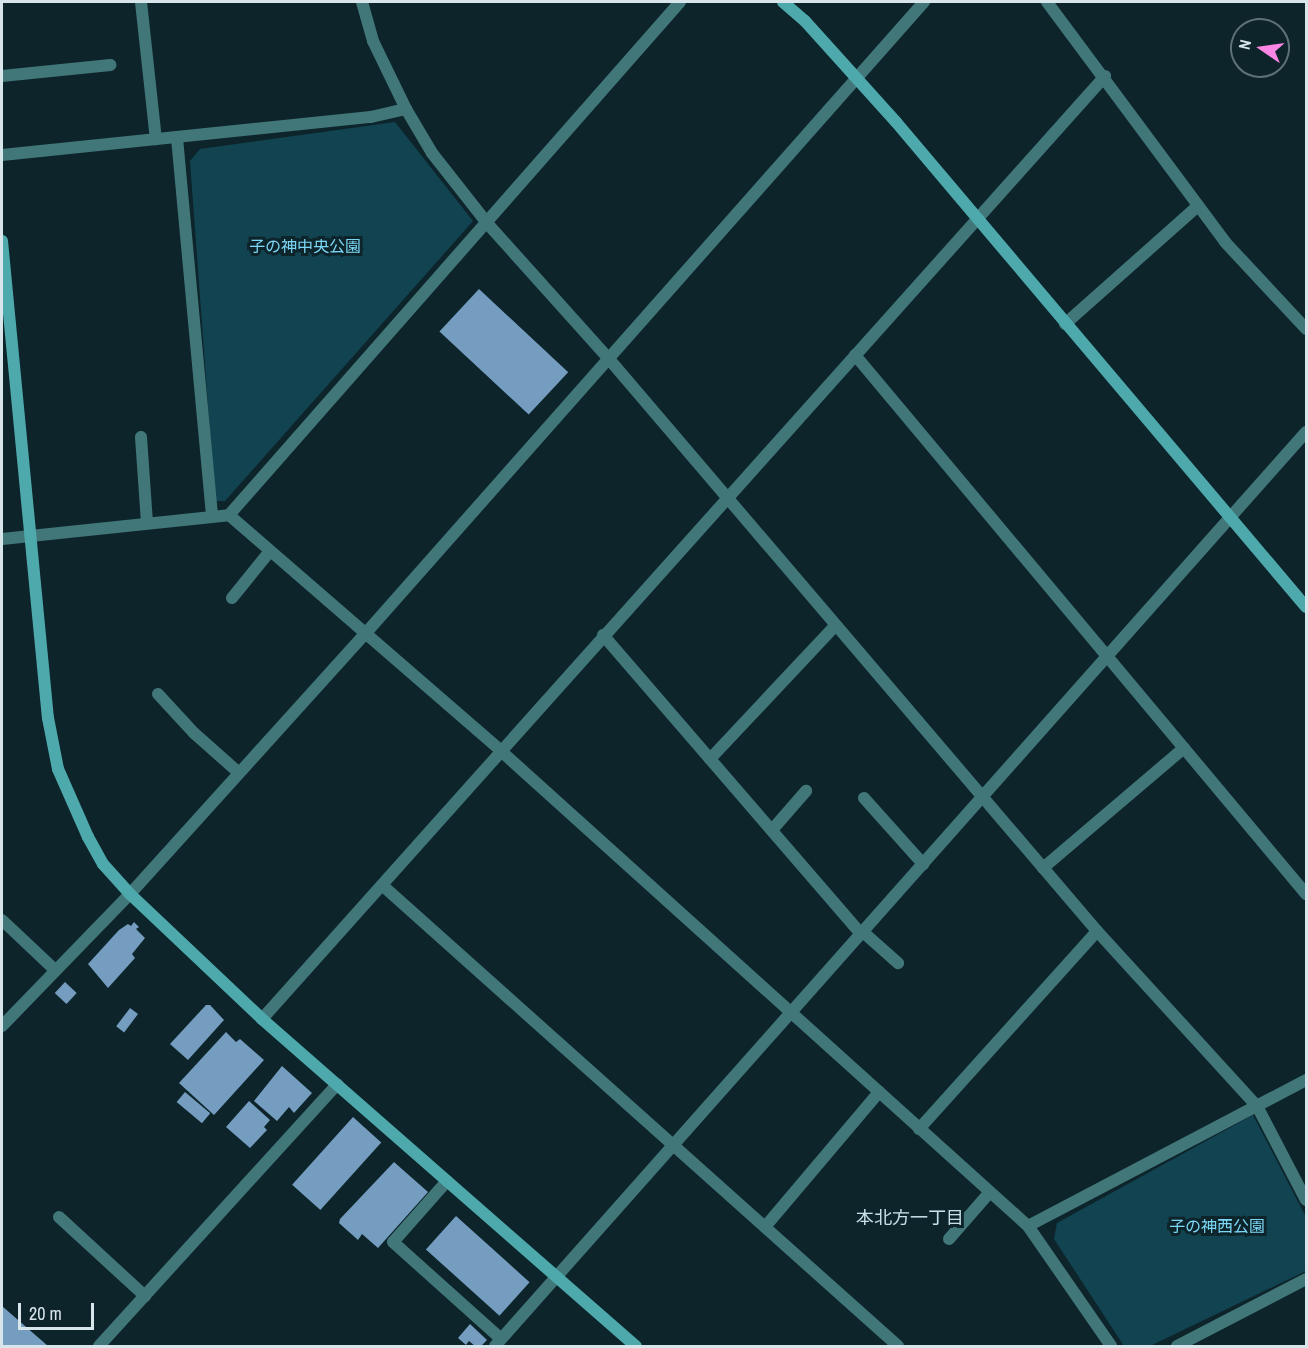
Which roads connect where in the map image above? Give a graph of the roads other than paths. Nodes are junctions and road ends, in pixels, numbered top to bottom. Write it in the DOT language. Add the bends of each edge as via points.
graph roads {
  1 [pos="141,2"];
  2 [pos="362,2"];
  3 [pos="680,2"];
  4 [pos="783,2"];
  5 [pos="924,2"];
  6 [pos="1047,2"];
  7 [pos="110,65"];
  8 [pos="2,76"];
  9 [pos="1105,76"];
  10 [pos="857,78"];
  11 [pos="406,109"];
  12 [pos="177,138"];
  13 [pos="156,139"];
  14 [pos="2,155"];
  15 [pos="1198,206"];
  16 [pos="977,217"];
  17 [pos="487,223"];
  18 [pos="2,242"];
  19 [pos="1065,324"];
  20 [pos="1306,329"];
  21 [pos="855,355"];
  22 [pos="609,359"];
  23 [pos="1306,432"];
  24 [pos="141,437"];
  25 [pos="728,500"];
  26 [pos="229,515"];
  27 [pos="212,516"];
  28 [pos="1229,516"];
  29 [pos="147,523"];
  30 [pos="29,536"];
  31 [pos="2,538"];
  32 [pos="270,551"];
  33 [pos="232,598"];
  34 [pos="1306,607"];
  35 [pos="835,626"];
  36 [pos="365,634"];
  37 [pos="603,635"];
  38 [pos="1107,656"];
  39 [pos="158,694"];
  40 [pos="1184,748"];
  41 [pos="501,751"];
  42 [pos="710,759"];
  43 [pos="239,773"];
  44 [pos="806,790"];
  45 [pos="864,798"];
  46 [pos="982,798"];
  47 [pos="772,830"];
  48 [pos="923,864"];
  49 [pos="1043,868"];
  50 [pos="382,885"];
  51 [pos="130,894"];
  52 [pos="1306,894"];
  53 [pos="2,920"];
  54 [pos="1097,931"];
  55 [pos="862,933"];
  56 [pos="898,963"];
  57 [pos="55,970"];
  58 [pos="792,1011"];
  59 [pos="262,1019"];
  60 [pos="2,1026"];
  61 [pos="1306,1080"];
  62 [pos="337,1084"];
  63 [pos="879,1092"];
  64 [pos="1257,1106"];
  65 [pos="919,1129"];
  66 [pos="674,1145"];
  67 [pos="447,1181"];
  68 [pos="990,1192"];
  69 [pos="1306,1200"];
  70 [pos="59,1217"];
  71 [pos="1028,1226"];
  72 [pos="765,1227"];
  73 [pos="949,1239"];
  74 [pos="557,1277"];
  75 [pos="1306,1279"];
  76 [pos="145,1296"];
  77 [pos="498,1343"];
  78 [pos="99,1347"];
  79 [pos="636,1347"];
  80 [pos="898,1347"];
  81 [pos="1111,1347"];
  82 [pos="1177,1347"];
  1 -- 13 [label="street"];
  2 -- 11 [label="street" via="373,41"];
  3 -- 17 [label="street"];
  4 -- 10 [label="street"];
  5 -- 10 [label="street"];
  6 -- 9 [label="street"];
  7 -- 8 [label="street"];
  9 -- 15 [label="street"];
  9 -- 16 [label="street"];
  10 -- 16 [label="street"];
  10 -- 22 [label="street"];
  11 -- 12 [label="street" via="371,117"];
  11 -- 17 [label="street" via="432,153"];
  12 -- 13 [label="street"];
  12 -- 27 [label="street"];
  13 -- 14 [label="street"];
  15 -- 19 [label="street"];
  15 -- 20 [label="street" via="1225,242"];
  16 -- 19 [label="street"];
  16 -- 21 [label="street"];
  17 -- 22 [label="street"];
  17 -- 26 [label="street"];
  18 -- 30 [label="street"];
  19 -- 28 [label="street"];
  21 -- 25 [label="street"];
  21 -- 38 [label="street"];
  22 -- 25 [label="street"];
  22 -- 36 [label="street"];
  23 -- 28 [label="street"];
  24 -- 29 [label="street"];
  25 -- 35 [label="street"];
  25 -- 37 [label="street"];
  26 -- 27 [label="street"];
  26 -- 32 [label="street"];
  27 -- 29 [label="street"];
  28 -- 34 [label="street"];
  28 -- 38 [label="street"];
  29 -- 30 [label="street"];
  30 -- 31 [label="street"];
  30 -- 51 [label="street" via="48,718 58,769 103,864"];
  32 -- 33 [label="street"];
  32 -- 36 [label="street"];
  35 -- 42 [label="street"];
  35 -- 46 [label="street"];
  36 -- 41 [label="street"];
  36 -- 43 [label="street"];
  37 -- 41 [label="street"];
  37 -- 42 [label="street"];
  38 -- 40 [label="street"];
  38 -- 46 [label="street"];
  39 -- 43 [label="street"];
  40 -- 49 [label="street"];
  40 -- 52 [label="street"];
  41 -- 50 [label="street"];
  41 -- 58 [label="street"];
  42 -- 47 [label="street"];
  43 -- 51 [label="street"];
  44 -- 47 [label="street"];
  45 -- 48 [label="street"];
  46 -- 48 [label="street"];
  46 -- 49 [label="street"];
  47 -- 55 [label="street"];
  48 -- 55 [label="street"];
  49 -- 54 [label="street"];
  50 -- 59 [label="street"];
  50 -- 66 [label="street"];
  51 -- 57 [label="street"];
  51 -- 59 [label="street"];
  53 -- 57 [label="street"];
  54 -- 64 [label="street"];
  54 -- 65 [label="street"];
  55 -- 56 [label="street"];
  55 -- 58 [label="street"];
  57 -- 60 [label="street"];
  58 -- 63 [label="street"];
  58 -- 66 [label="street"];
  59 -- 62 [label="street"];
  61 -- 64 [label="street"];
  62 -- 67 [label="street"];
  62 -- 76 [label="street"];
  63 -- 65 [label="street"];
  63 -- 72 [label="street"];
  64 -- 69 [label="street"];
  64 -- 71 [label="street"];
  65 -- 68 [label="street"];
  66 -- 72 [label="street"];
  66 -- 74 [label="street"];
  67 -- 74 [label="street"];
  67 -- 77 [label="street" via="393,1242"];
  68 -- 71 [label="street"];
  68 -- 73 [label="street"];
  70 -- 76 [label="street"];
  71 -- 81 [label="street"];
  72 -- 80 [label="street"];
  74 -- 77 [label="street"];
  74 -- 79 [label="street"];
  75 -- 82 [label="street"];
  76 -- 78 [label="street"];
}
